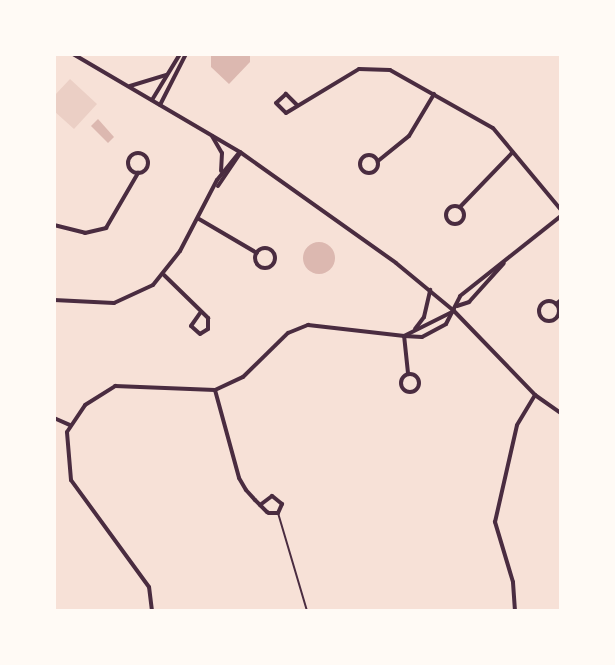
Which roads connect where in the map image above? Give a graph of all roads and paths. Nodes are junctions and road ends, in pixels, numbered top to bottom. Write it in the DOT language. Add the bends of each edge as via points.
graph roads {
  1 [pos="73,54"];
  2 [pos="180,54"];
  3 [pos="186,54"];
  4 [pos="166,75"];
  5 [pos="129,86"];
  6 [pos="434,94"];
  7 [pos="152,100"];
  8 [pos="160,105"];
  9 [pos="297,105"];
  10 [pos="212,135"];
  11 [pos="240,152"];
  12 [pos="513,153"];
  13 [pos="378,161"];
  14 [pos="138,173"];
  15 [pos="220,176"];
  16 [pos="219,186"];
  17 [pos="460,207"];
  18 [pos="561,210"];
  19 [pos="561,216"];
  20 [pos="199,219"];
  21 [pos="54,225"];
  22 [pos="257,253"];
  23 [pos="505,262"];
  24 [pos="164,275"];
  25 [pos="429,290"];
  26 [pos="54,300"];
  27 [pos="561,300"];
  28 [pos="556,304"];
  29 [pos="455,308"];
  30 [pos="201,313"];
  31 [pos="415,329"];
  32 [pos="404,336"];
  33 [pos="408,373"];
  34 [pos="215,390"];
  35 [pos="535,395"];
  36 [pos="561,412"];
  37 [pos="54,418"];
  38 [pos="70,425"];
  39 [pos="260,505"];
  40 [pos="278,513"];
  41 [pos="152,611"];
  42 [pos="307,611"];
  43 [pos="515,611"];
  1 -- 5 [label="street"];
  2 -- 4 [label="street"];
  3 -- 8 [label="street"];
  4 -- 5 [label="street"];
  4 -- 7 [label="street"];
  5 -- 7 [label="street"];
  6 -- 9 [label="street" via="390,70 369,67"];
  6 -- 12 [label="street" via="493,128"];
  6 -- 13 [label="street" via="409,136"];
  7 -- 8 [label="street"];
  8 -- 10 [label="street"];
  9 -- 9 [label="street" via="286,94 276,103 282,113"];
  10 -- 11 [label="street"];
  10 -- 15 [label="street" via="222,153"];
  11 -- 15 [label="street"];
  11 -- 16 [label="street"];
  11 -- 25 [label="street"];
  12 -- 17 [label="street"];
  12 -- 18 [label="street"];
  13 -- 13 [label="street" via="364,156 360,167 370,174"];
  14 -- 14 [label="street" via="148,164 138,153 127,164"];
  14 -- 21 [label="street" via="106,228 85,233"];
  15 -- 16 [label="street"];
  16 -- 20 [label="street"];
  17 -- 17 [label="street" via="447,210 451,224 463,221"];
  19 -- 23 [label="street"];
  20 -- 22 [label="street"];
  20 -- 24 [label="street"];
  22 -- 22 [label="street" via="261,266 273,264 271,250"];
  23 -- 29 [label="street" via="484,274"];
  23 -- 29 [label="street" via="469,302"];
  24 -- 26 [label="street" via="114,303"];
  24 -- 30 [label="street"];
  25 -- 29 [label="street"];
  25 -- 31 [label="street" via="424,317"];
  27 -- 28 [label="street"];
  28 -- 28 [label="street" via="541,304 540,318 554,320"];
  29 -- 31 [label="street"];
  29 -- 32 [label="street" via="440,329 422,337"];
  29 -- 35 [label="street"];
  30 -- 30 [label="street" via="191,323 194,332 208,329"];
  31 -- 32 [label="street"];
  32 -- 33 [label="street"];
  32 -- 34 [label="street" via="308,325 288,333 243,377"];
  33 -- 33 [label="street" via="400,383 410,392 419,383"];
  34 -- 38 [label="street" via="105,388"];
  34 -- 39 [label="street" via="237,473"];
  35 -- 36 [label="street"];
  35 -- 43 [label="street" via="517,425 495,522 513,582"];
  37 -- 38 [label="street"];
  38 -- 41 [label="street" via="65,451 71,480 149,586"];
  39 -- 40 [label="street" via="269,513"];
  39 -- 40 [label="street" via="275,496 282,504"];
  40 -- 42 [label="lane"];
}
